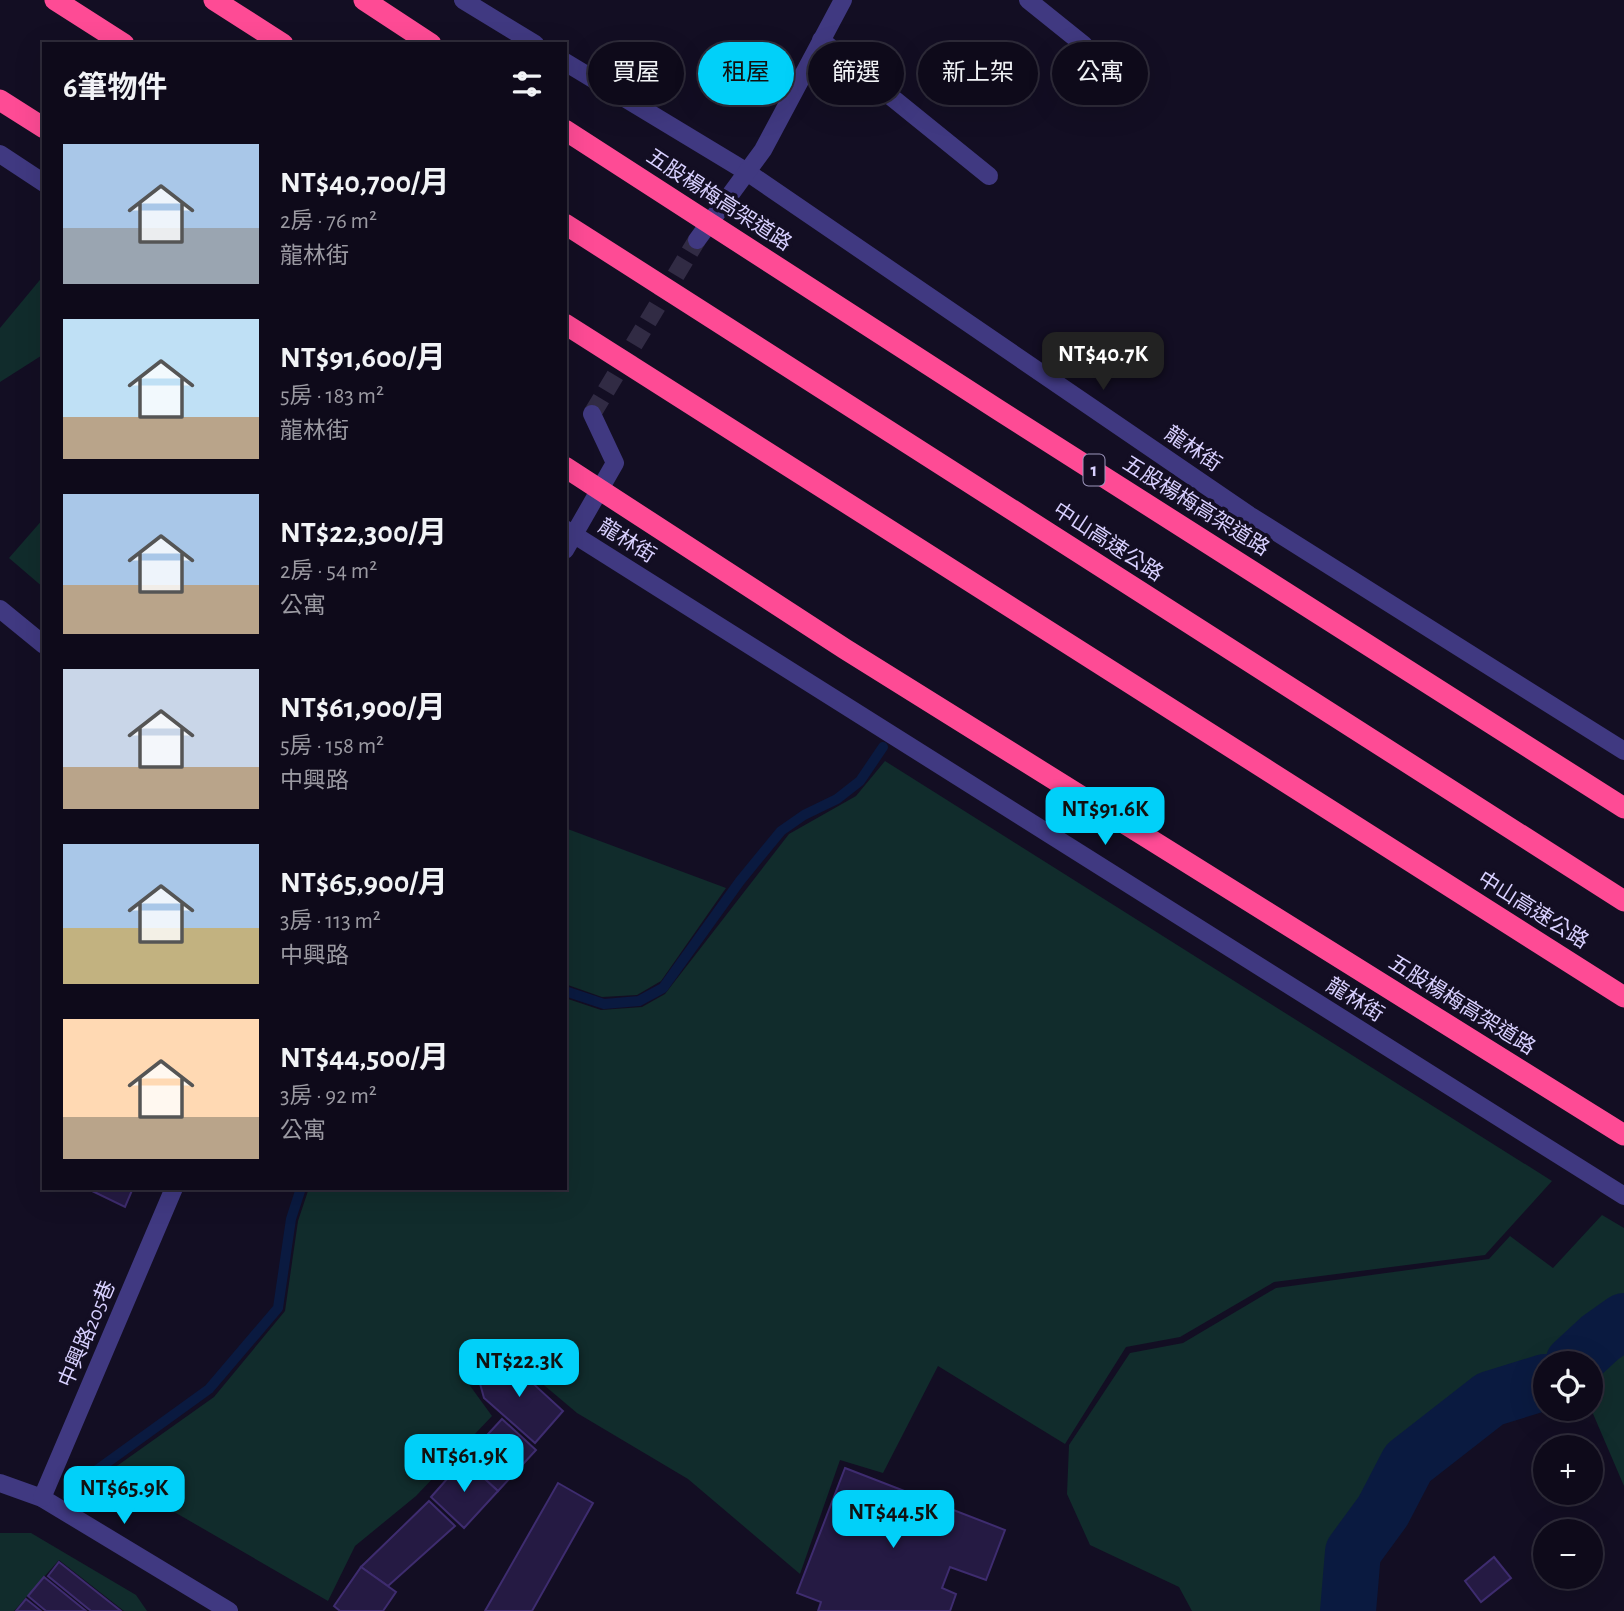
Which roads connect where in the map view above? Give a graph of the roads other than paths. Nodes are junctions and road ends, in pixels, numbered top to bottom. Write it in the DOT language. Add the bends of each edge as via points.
graph roads {
  1 [pos="55,0"];
  2 [pos="214,0"];
  3 [pos="363,0"];
  4 [pos="463,0"];
  5 [pos="843,0"];
  6 [pos="1028,0"];
  7 [pos="821,40"];
  8 [pos="121,42"];
  9 [pos="280,42"];
  10 [pos="428,42"];
  11 [pos="532,42"];
  12 [pos="1080,42"];
  13 [pos="567,63"];
  14 [pos="0,100"];
  15 [pos="42,127"];
  16 [pos="567,131"];
  17 [pos="0,154"];
  18 [pos="747,172"];
  19 [pos="989,176"];
  20 [pos="42,182"];
  21 [pos="567,225"];
  22 [pos="696,240"];
  23 [pos="567,325"];
  24 [pos="592,414"];
  25 [pos="567,468"];
  26 [pos="568,538"];
  27 [pos="0,609"];
  28 [pos="42,643"];
  29 [pos="1624,751"];
  30 [pos="1624,808"];
  31 [pos="1624,901"];
  32 [pos="1624,997"];
  33 [pos="1624,1135"];
  34 [pos="173,1190"];
  35 [pos="1624,1196"];
  36 [pos="0,1483"];
  37 [pos="41,1498"];
  38 [pos="225,1610"];
  1 -- 8 [label="highway"];
  2 -- 9 [label="highway"];
  3 -- 10 [label="highway"];
  4 -- 11 [label="street"];
  5 -- 7 [label="street"];
  6 -- 12 [label="street"];
  7 -- 18 [label="street"];
  7 -- 19 [label="street"];
  13 -- 18 [label="street, 龍林街"];
  14 -- 15 [label="highway"];
  16 -- 30 [label="highway, 五股楊梅高架道路 / 1, bridge"];
  17 -- 20 [label="street"];
  18 -- 22 [label="street"];
  18 -- 29 [label="street, 龍林街" via="1249,514"];
  21 -- 31 [label="highway, 中山高速公路"];
  23 -- 32 [label="highway, 中山高速公路"];
  24 -- 26 [label="street" via="615,463"];
  25 -- 33 [label="highway, 五股楊梅高架道路, bridge" via="845,649"];
  26 -- 35 [label="street, 龍林街"];
  27 -- 28 [label="street"];
  34 -- 37 [label="street, 中興路205巷"];
  36 -- 37 [label="street"];
  37 -- 38 [label="street"];
}
